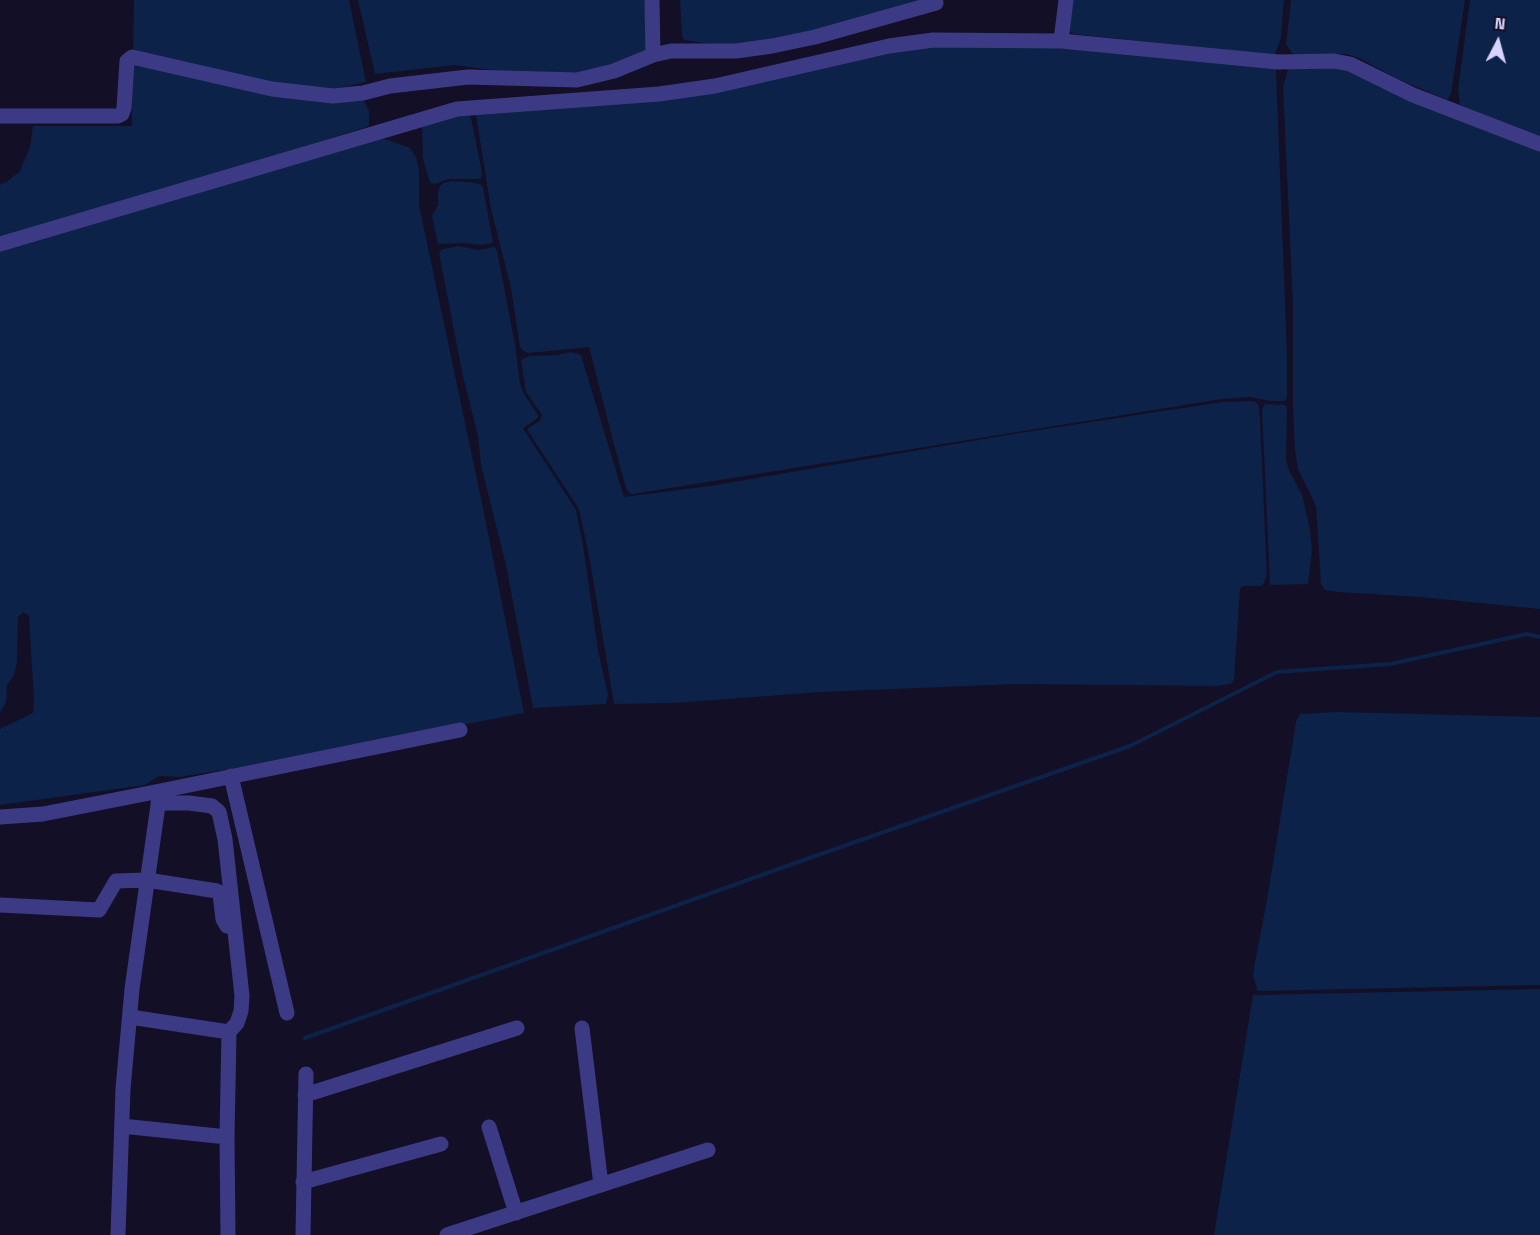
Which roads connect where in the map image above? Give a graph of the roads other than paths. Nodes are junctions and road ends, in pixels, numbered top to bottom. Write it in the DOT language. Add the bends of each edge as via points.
graph roads {
  1 [pos="652,0"];
  2 [pos="1066,0"];
  3 [pos="936,3"];
  4 [pos="1061,41"];
  5 [pos="653,55"];
  6 [pos="0,116"];
  7 [pos="1540,144"];
  8 [pos="0,244"];
  9 [pos="460,730"];
  10 [pos="231,776"];
  11 [pos="159,797"];
  12 [pos="0,817"];
  13 [pos="147,880"];
  14 [pos="0,905"];
  15 [pos="234,931"];
  16 [pos="287,1013"];
  17 [pos="130,1017"];
  18 [pos="517,1028"];
  19 [pos="582,1028"];
  20 [pos="229,1032"];
  21 [pos="306,1074"];
  22 [pos="305,1095"];
  23 [pos="122,1126"];
  24 [pos="489,1127"];
  25 [pos="227,1137"];
  26 [pos="441,1144"];
  27 [pos="708,1150"];
  28 [pos="303,1182"];
  29 [pos="601,1185"];
  30 [pos="516,1213"];
  31 [pos="475,1231"];
  32 [pos="118,1235"];
  33 [pos="228,1235"];
  34 [pos="303,1235"];
  35 [pos="447,1235"];
  1 -- 5 [label="street"];
  2 -- 4 [label="street"];
  3 -- 5 [label="street" via="772,46"];
  4 -- 7 [label="street" via="1278,62 1350,64 1413,95"];
  4 -- 8 [label="street" via="933,40 889,46 715,86 457,109"];
  5 -- 6 [label="street" via="614,71 577,80 468,77 333,96 272,89 132,57 127,61 124,108 118,116"];
  9 -- 10 [label="street"];
  10 -- 11 [label="street"];
  10 -- 16 [label="street"];
  11 -- 12 [label="street"];
  11 -- 13 [label="street"];
  11 -- 15 [label="street" via="212,806 219,812"];
  13 -- 14 [label="street" via="116,881 99,910"];
  13 -- 15 [label="street" via="217,891 226,926"];
  13 -- 17 [label="street"];
  15 -- 20 [label="street" via="242,1011"];
  17 -- 20 [label="street"];
  17 -- 23 [label="street"];
  18 -- 22 [label="street"];
  19 -- 29 [label="street"];
  20 -- 25 [label="street"];
  21 -- 22 [label="street"];
  22 -- 28 [label="street"];
  23 -- 25 [label="street"];
  23 -- 32 [label="street"];
  24 -- 30 [label="street"];
  25 -- 33 [label="street"];
  26 -- 28 [label="street"];
  27 -- 29 [label="street"];
  28 -- 34 [label="street"];
  29 -- 30 [label="street"];
  30 -- 31 [label="street"];
  31 -- 35 [label="street"];
}
